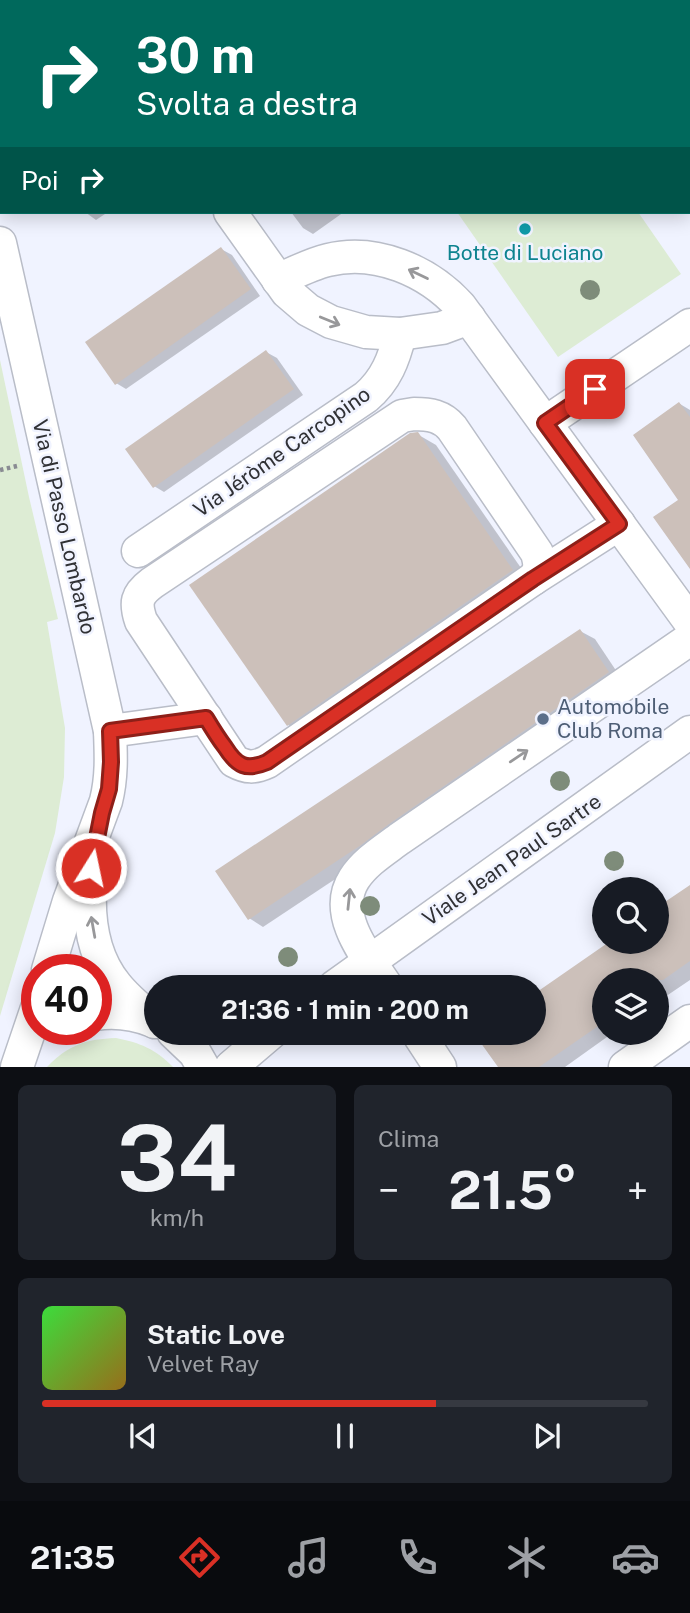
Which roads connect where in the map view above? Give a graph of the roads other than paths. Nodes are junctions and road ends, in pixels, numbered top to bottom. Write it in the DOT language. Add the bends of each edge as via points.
graph roads {
  1 [pos="231,214"];
  2 [pos="0,243"];
  3 [pos="278,280"];
  4 [pos="469,318"];
  5 [pos="690,325"];
  6 [pos="400,334"];
  7 [pos="545,423"];
  8 [pos="619,524"];
  9 [pos="138,551"];
  10 [pos="533,579"];
  11 [pos="690,622"];
  12 [pos="690,639"];
  13 [pos="206,718"];
  14 [pos="110,731"];
  15 [pos="690,732"];
  16 [pos="102,813"];
  17 [pos="53,954"];
  18 [pos="379,974"];
  19 [pos="144,1012"];
  20 [pos="112,1013"];
  21 [pos="144,1018"];
  22 [pos="690,1021"];
  23 [pos="25,1045"];
  24 [pos="35,1045"];
  25 [pos="187,1045"];
  26 [pos="257,1045"];
  27 [pos="426,1045"];
  28 [pos="17,1067"];
  29 [pos="203,1067"];
  30 [pos="231,1067"];
  31 [pos="440,1067"];
  32 [pos="625,1067"];
  1 -- 3 [label="street"];
  2 -- 14 [label="street, Via di Passo Lombardo"];
  4 -- 3 [label="street, one-way" via="454,298 428,278 381,260 330,260"];
  3 -- 6 [label="street, one-way" via="294,300 331,322 366,332"];
  4 -- 6 [label="street"];
  4 -- 7 [label="street"];
  5 -- 7 [label="street"];
  6 -- 9 [label="street, Via Jéròme Carcopino" via="383,379 366,397"];
  7 -- 8 [label="street"];
  8 -- 10 [label="street"];
  8 -- 11 [label="street"];
  10 -- 13 [label="street" via="267,762 255,767 234,761"];
  10 -- 13 [label="street" via="539,572 537,553 452,428 436,416 402,416 144,589 138,599 141,621"];
  18 -- 12 [label="street, one-way" via="353,930 348,912 353,880 370,861"];
  13 -- 14 [label="street"];
  14 -- 16 [label="street, Via di Passo Lombardo" via="111,776"];
  15 -- 18 [label="street, Viale Jean Paul Sartre"];
  16 -- 17 [label="street, Via di Passo Lombardo"];
  19 -- 16 [label="street, Via di Passo Lombardo, one-way" via="115,984 96,945 91,868"];
  20 -- 21 [label="street"];
  22 -- 32 [label="street"];
  23 -- 28 [label="street"];
  24 -- 28 [label="street"];
  25 -- 29 [label="street"];
  26 -- 30 [label="street"];
  27 -- 31 [label="street"];
}
